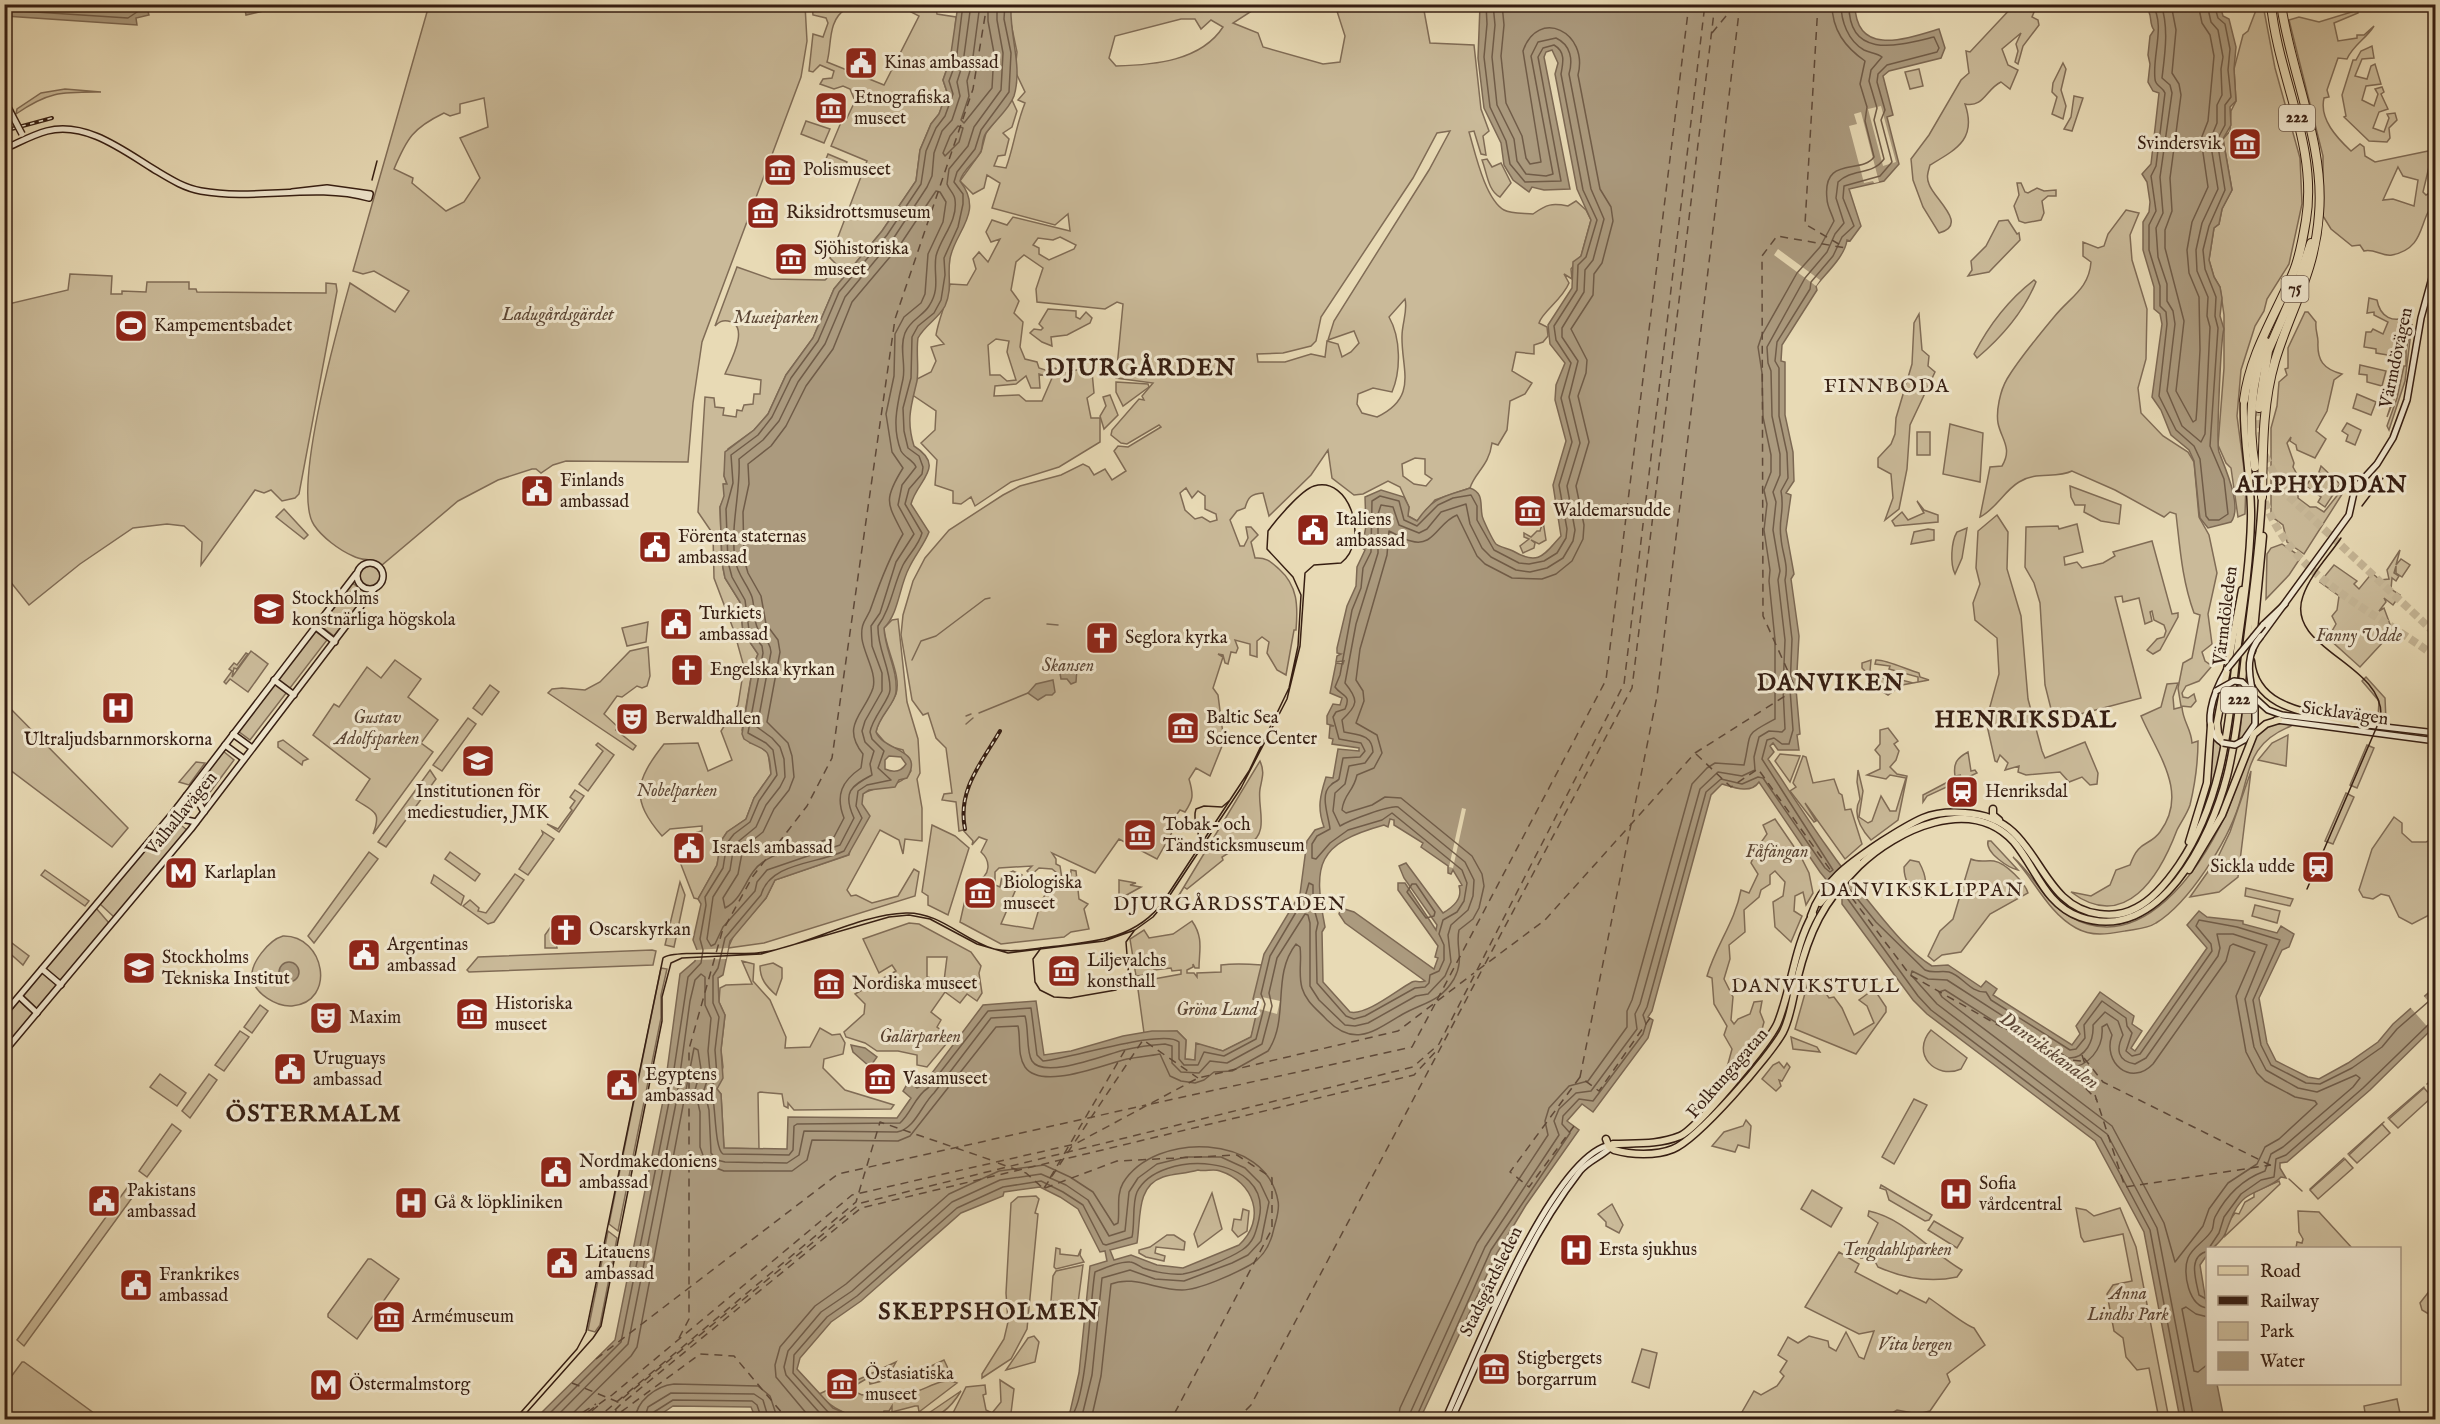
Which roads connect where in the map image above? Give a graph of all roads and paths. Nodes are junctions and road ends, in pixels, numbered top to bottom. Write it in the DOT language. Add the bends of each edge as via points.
graph roads {
  1 [pos="2271,4"];
  2 [pos="2281,4"];
  3 [pos="9,112"];
  4 [pos="23,137"];
  5 [pos="4,149"];
  6 [pos="2317,167"];
  7 [pos="369,196"];
  8 [pos="2436,263"];
  9 [pos="2293,274"];
  10 [pos="2244,400"];
  11 [pos="2259,408"];
  12 [pos="2255,467"];
  13 [pos="2262,497"];
  14 [pos="2261,508"];
  15 [pos="356,574"];
  16 [pos="2246,575"];
  17 [pos="374,589"];
  18 [pos="2285,604"];
  19 [pos="316,627"];
  20 [pos="335,642"];
  21 [pos="274,680"];
  22 [pos="2216,691"];
  23 [pos="294,695"];
  24 [pos="2254,696"];
  25 [pos="2279,720"];
  26 [pos="2354,723"];
  27 [pos="2211,725"];
  28 [pos="2373,726"];
  29 [pos="2386,727"];
  30 [pos="2251,732"];
  31 [pos="2370,732"];
  32 [pos="2436,733"];
  33 [pos="233,734"];
  34 [pos="2384,734"];
  35 [pos="2217,736"];
  36 [pos="2436,741"];
  37 [pos="2223,743"];
  38 [pos="225,745"];
  39 [pos="252,748"];
  40 [pos="2245,753"];
  41 [pos="244,759"];
  42 [pos="186,796"];
  43 [pos="178,807"];
  44 [pos="1993,810"];
  45 [pos="204,812"];
  46 [pos="196,822"];
  47 [pos="2025,847"];
  48 [pos="1858,860"];
  49 [pos="2182,861"];
  50 [pos="2177,880"];
  51 [pos="1824,897"];
  52 [pos="42,969"];
  53 [pos="61,985"];
  54 [pos="20,996"];
  55 [pos="37,1013"];
  56 [pos="4,1014"];
  57 [pos="4,1052"];
  58 [pos="1682,1136"];
  59 [pos="1657,1143"];
  60 [pos="1609,1144"];
  61 [pos="1621,1152"];
  62 [pos="1667,1152"];
  63 [pos="1602,1154"];
  64 [pos="1445,1419"];
  65 [pos="1451,1419"];
  1 -- 9 [label="highway, 222" via="2304,143 2307,217"];
  2 -- 6 [label="highway, 222"];
  3 -- 4 [label="main road, bridge"];
  4 -- 5 [label="main road"];
  4 -- 7 [label="main road" via="56,130 82,132 104,140 194,190 346,192"];
  6 -- 11 [label="highway, 75" via="2309,251 2268,351"];
  6 -- 13 [label="highway, 222" via="2320,192 2308,278 2269,383"];
  8 -- 18 [label="main road, Värmdövägen" via="2421,318 2407,400 2393,438 2355,488 2349,515"];
  9 -- 10 [label="highway, 222" via="2254,355"];
  9 -- 12 [label="highway, 75" via="2256,376 2250,425"];
  10 -- 16 [label="main road, Värmdöleden / 222" via="2251,518"];
  13 -- 14 [label="main road, Värmdöleden / 222"];
  14 -- 26 [label="main road" via="2264,532 2251,661 2255,679 2264,693 2278,702"];
  14 -- 50 [label="main road, Värmdöleden / 222" via="2227,775 2208,829"];
  15 -- 17 [label="main road" via="362,586"];
  15 -- 17 [label="main road" via="364,565 379,567 383,576"];
  15 -- 19 [label="main road, Valhallavägen"];
  16 -- 35 [label="main road"];
  16 -- 49 [label="main road, Värmdöleden / 222" via="2222,766 2210,806"];
  17 -- 20 [label="main road, Valhallavägen"];
  18 -- 22 [label="main road, Värmdövägen, bridge" via="2234,660"];
  18 -- 24 [label="main road, Värmdövägen, bridge" via="2261,636 2248,664"];
  19 -- 20 [label="main road"];
  19 -- 21 [label="main road, Valhallavägen"];
  20 -- 23 [label="main road, Valhallavägen"];
  21 -- 23 [label="main road"];
  21 -- 33 [label="main road, Valhallavägen"];
  22 -- 24 [label="main road, Sicklavägen, bridge" via="2234,681 2244,683"];
  22 -- 27 [label="main road"];
  23 -- 39 [label="main road, Valhallavägen"];
  24 -- 26 [label="main road, Sicklavägen" via="2268,710 2282,715"];
  24 -- 30 [label="main road, Värmdövägen" via="2257,715"];
  25 -- 30 [label="main road, Sicklavägen" via="2264,723"];
  25 -- 31 [label="main road, Sicklavägen"];
  25 -- 40 [label="main road" via="2257,730"];
  26 -- 28 [label="main road, Sicklavägen"];
  27 -- 35 [label="main road"];
  27 -- 49 [label="main road" via="2204,799"];
  28 -- 29 [label="main road, Sicklavägen"];
  28 -- 31 [label="main road"];
  29 -- 32 [label="main road, Sicklavägen"];
  29 -- 34 [label="main road"];
  30 -- 37 [label="main road, bridge" via="2235,745"];
  30 -- 40 [label="main road"];
  31 -- 34 [label="main road, Sicklavägen"];
  33 -- 38 [label="main road, Valhallavägen"];
  33 -- 39 [label="main road"];
  34 -- 36 [label="main road, Sicklavägen"];
  35 -- 37 [label="main road"];
  38 -- 41 [label="main road"];
  38 -- 42 [label="main road, Valhallavägen"];
  39 -- 41 [label="main road, Valhallavägen"];
  40 -- 50 [label="main road" via="2215,828 2194,863"];
  41 -- 45 [label="main road, Valhallavägen"];
  42 -- 43 [label="main road, Valhallavägen"];
  42 -- 45 [label="main road" via="198,801"];
  43 -- 46 [label="main road" via="182,819"];
  43 -- 52 [label="main road, Valhallavägen"];
  44 -- 47 [label="main road" via="1994,817 2016,832"];
  45 -- 46 [label="main road, Valhallavägen"];
  46 -- 53 [label="main road, Valhallavägen"];
  47 -- 48 [label="main road, 222" via="1998,821 1956,812 1925,817"];
  47 -- 49 [label="main road, 222" via="2065,899 2082,910 2104,915 2126,912 2148,901"];
  48 -- 50 [label="main road, 222" via="1920,826 1958,819 1988,826 2010,838 2057,903 2087,919 2109,922 2134,917 2161,899"];
  48 -- 51 [label="main road, 222"];
  51 -- 58 [label="main road, Folkungagatan / 222" via="1796,954 1773,1033"];
  51 -- 62 [label="main road, Folkungagatan / 222" via="1788,1019 1777,1042 1695,1135"];
  52 -- 53 [label="main road"];
  52 -- 54 [label="main road, Valhallavägen"];
  53 -- 55 [label="main road, Valhallavägen"];
  54 -- 55 [label="main road"];
  54 -- 56 [label="main road, Valhallavägen"];
  55 -- 57 [label="main road, Valhallavägen"];
  58 -- 59 [label="main road, Folkungagatan"];
  58 -- 62 [label="main road"];
  59 -- 60 [label="main road, Folkungagatan"];
  59 -- 62 [label="main road"];
  60 -- 61 [label="main road"];
  60 -- 63 [label="main road, Stadsgårdsleden"];
  60 -- 64 [label="main road, Stadsgårdsleden" via="1585,1158 1526,1243"];
  61 -- 62 [label="main road"];
  61 -- 63 [label="main road"];
  63 -- 65 [label="main road, Stadsgårdsleden" via="1580,1173 1522,1258"];
}
